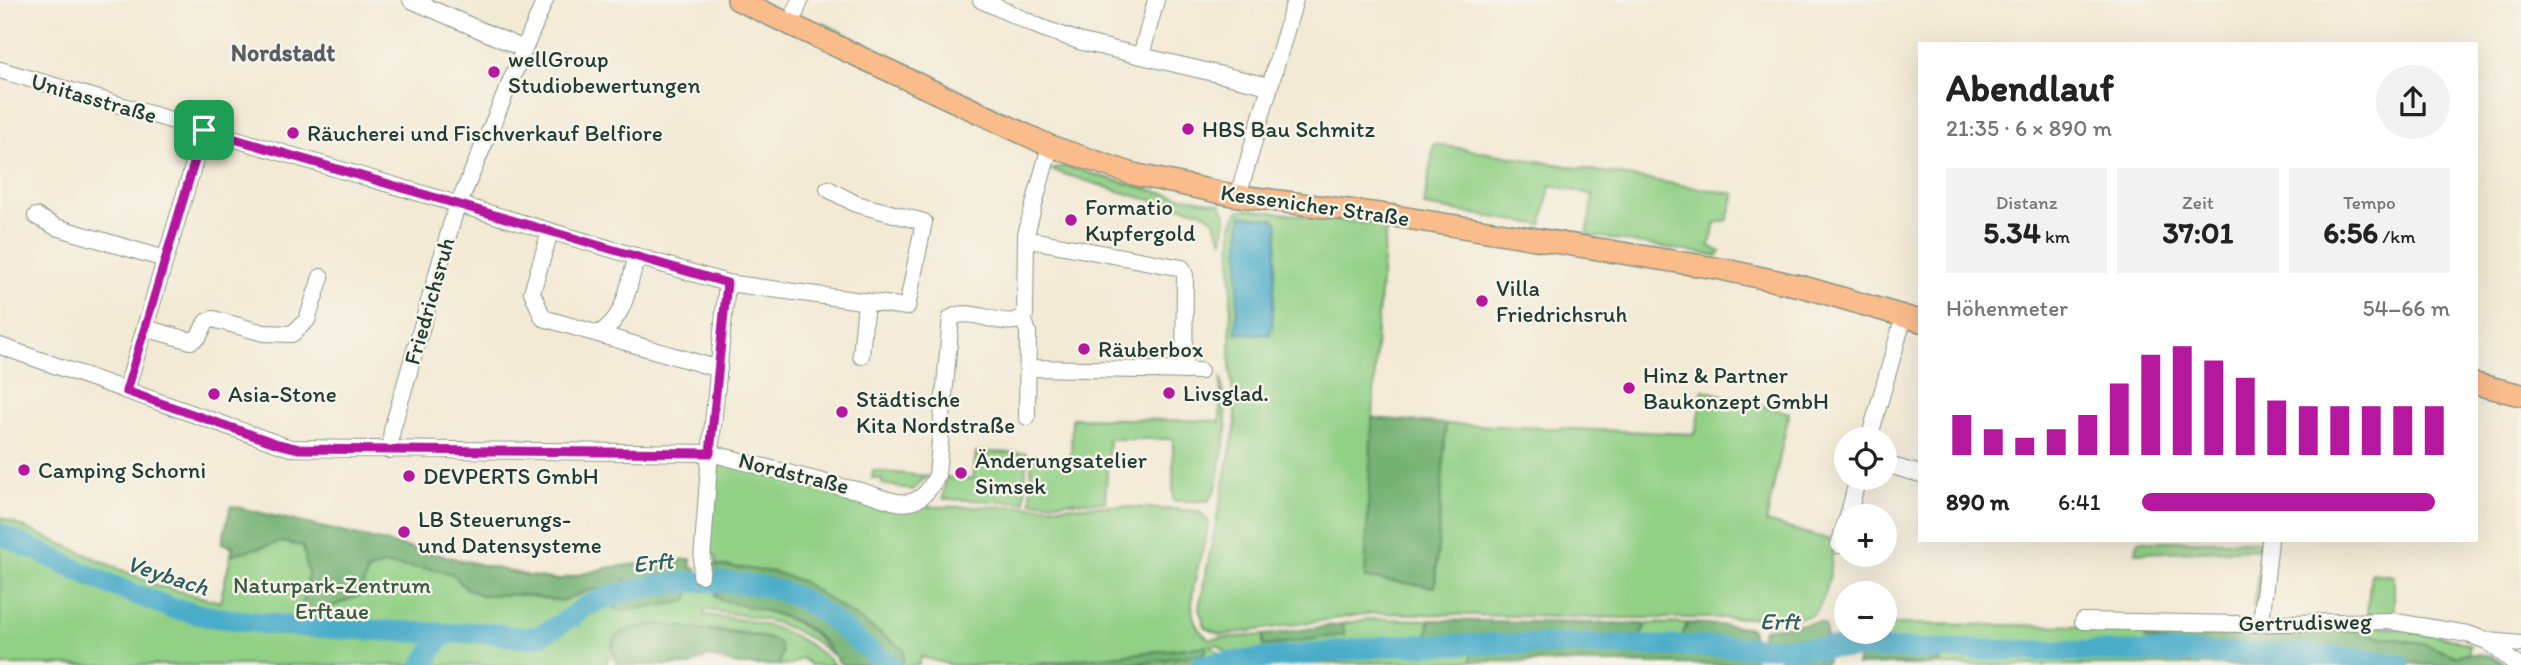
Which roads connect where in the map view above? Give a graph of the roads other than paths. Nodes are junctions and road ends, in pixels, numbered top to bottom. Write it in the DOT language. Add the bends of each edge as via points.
graph roads {
  1 [pos="411,0"];
  2 [pos="545,0"];
  3 [pos="738,0"];
  4 [pos="800,0"];
  5 [pos="981,0"];
  6 [pos="1156,0"];
  7 [pos="1295,0"];
  8 [pos="791,25"];
  9 [pos="524,49"];
  10 [pos="1141,57"];
  11 [pos="0,70"];
  12 [pos="1269,86"];
  13 [pos="204,130"];
  14 [pos="1050,146"];
  15 [pos="828,189"];
  16 [pos="1238,195"];
  17 [pos="458,205"];
  18 [pos="36,215"];
  19 [pos="550,232"];
  20 [pos="1026,239"];
  21 [pos="637,256"];
  22 [pos="165,259"];
  23 [pos="321,277"];
  24 [pos="727,283"];
  25 [pos="866,301"];
  26 [pos="1024,318"];
  27 [pos="1912,318"];
  28 [pos="145,328"];
  29 [pos="598,334"];
  30 [pos="0,346"];
  31 [pos="861,356"];
  32 [pos="1028,368"];
  33 [pos="719,369"];
  34 [pos="2478,383"];
  35 [pos="2521,383"];
  36 [pos="2478,384"];
  37 [pos="126,391"];
  38 [pos="2521,396"];
  39 [pos="1027,416"];
  40 [pos="1873,427"];
  41 [pos="390,450"];
  42 [pos="710,453"];
  43 [pos="1897,467"];
  44 [pos="1918,473"];
  45 [pos="2270,542"];
  46 [pos="701,575"];
  47 [pos="2083,621"];
  48 [pos="2261,623"];
  49 [pos="2487,641"];
  50 [pos="2521,644"];
  51 [pos="2517,665"];
  1 -- 9 [label="street"];
  2 -- 9 [label="street, Friedrichsruh"];
  3 -- 8 [label="main road, Kessenicher Straße"];
  4 -- 8 [label="street"];
  5 -- 10 [label="street" via="1064,36"];
  6 -- 10 [label="street"];
  7 -- 12 [label="street"];
  8 -- 14 [label="main road, Kessenicher Straße"];
  9 -- 17 [label="street, Friedrichsruh"];
  10 -- 12 [label="street"];
  11 -- 13 [label="street, Unitasstraße"];
  12 -- 16 [label="street"];
  13 -- 17 [label="street, Unitasstraße"];
  13 -- 22 [label="street"];
  14 -- 16 [label="main road, Kessenicher Straße" via="1152,179"];
  14 -- 20 [label="street"];
  15 -- 25 [label="street, Unitasstraße" via="856,204 918,218 925,225 907,307"];
  16 -- 27 [label="main road, Kessenicher Straße" via="1672,260 1804,287"];
  17 -- 19 [label="street, Unitasstraße"];
  17 -- 41 [label="street, Friedrichsruh"];
  18 -- 22 [label="street" via="56,227"];
  19 -- 21 [label="street, Unitasstraße"];
  19 -- 29 [label="street" via="532,292 536,307 543,318"];
  20 -- 26 [label="street"];
  20 -- 32 [label="street" via="1182,268 1192,371"];
  21 -- 24 [label="street, Unitasstraße"];
  21 -- 29 [label="street" via="619,316"];
  22 -- 28 [label="street"];
  23 -- 28 [label="street" via="307,320 292,334 215,319 206,322 191,341"];
  24 -- 25 [label="street, Unitasstraße"];
  24 -- 33 [label="street"];
  25 -- 31 [label="street"];
  26 -- 32 [label="street"];
  26 -- 42 [label="street, Nordstraße" via="1015,321 958,314 951,318 937,475 928,494 913,503"];
  27 -- 40 [label="street"];
  28 -- 37 [label="street"];
  29 -- 33 [label="street"];
  30 -- 37 [label="street, Nordstraße"];
  32 -- 39 [label="street"];
  33 -- 42 [label="street"];
  34 -- 35 [label="main road"];
  36 -- 38 [label="main road"];
  37 -- 41 [label="street, Nordstraße" via="290,447"];
  41 -- 42 [label="street, Nordstraße"];
  42 -- 46 [label="street"];
  43 -- 44 [label="street"];
  45 -- 48 [label="street"];
  47 -- 48 [label="street, Gertrudisweg"];
  48 -- 49 [label="street, Gertrudisweg" via="2379,620"];
  49 -- 50 [label="street"];
  49 -- 51 [label="street, Gertrudisweg"];
}
